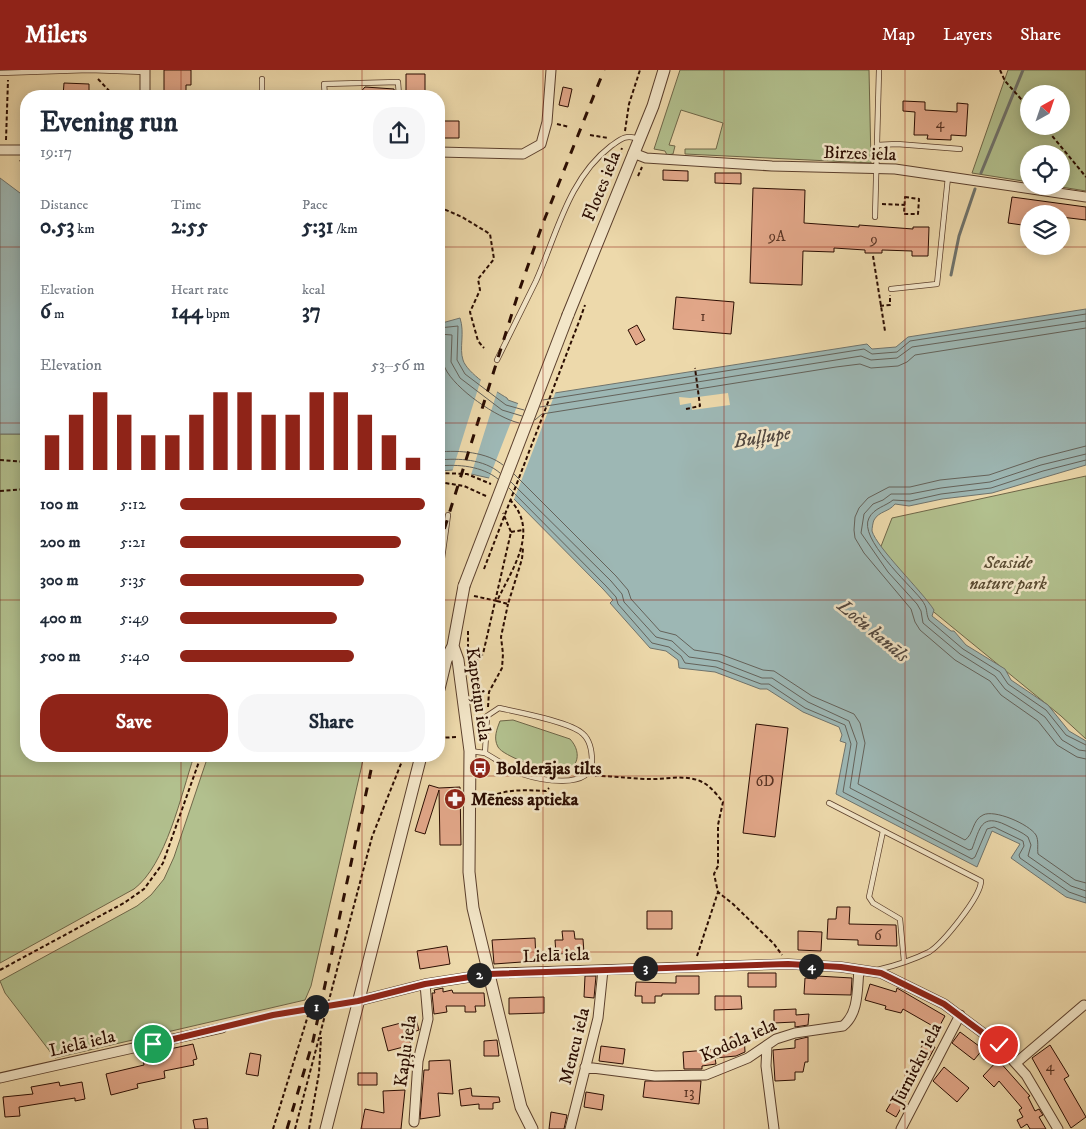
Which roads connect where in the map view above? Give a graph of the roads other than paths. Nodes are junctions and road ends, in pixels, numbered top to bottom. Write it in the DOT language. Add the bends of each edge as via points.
graph roads {
  1 [pos="89,70"];
  2 [pos="551,70"];
  3 [pos="664,70"];
  4 [pos="879,70"];
  5 [pos="145,71"];
  6 [pos="0,73"];
  7 [pos="262,79"];
  8 [pos="145,90"];
  9 [pos="262,90"];
  10 [pos="324,90"];
  11 [pos="399,90"];
  12 [pos="638,139"];
  13 [pos="877,146"];
  14 [pos="960,149"];
  15 [pos="3,150"];
  16 [pos="20,150"];
  17 [pos="445,152"];
  18 [pos="632,153"];
  19 [pos="876,169"];
  20 [pos="948,176"];
  21 [pos="1086,198"];
  22 [pos="874,217"];
  23 [pos="891,289"];
  24 [pos="497,360"];
  25 [pos="448,516"];
  26 [pos="445,537"];
  27 [pos="464,586"];
  28 [pos="453,646"];
  29 [pos="445,664"];
  30 [pos="470,751"];
  31 [pos="485,753"];
  32 [pos="419,762"];
  33 [pos="829,803"];
  34 [pos="883,832"];
  35 [pos="904,962"];
  36 [pos="603,970"];
  37 [pos="859,970"];
  38 [pos="872,972"];
  39 [pos="489,974"];
  40 [pos="425,984"];
  41 [pos="358,1001"];
  42 [pos="1084,1004"];
  43 [pos="960,1015"];
  44 [pos="222,1028"];
  45 [pos="767,1045"];
  46 [pos="1016,1063"];
  47 [pos="586,1067"];
  48 [pos="0,1078"];
  49 [pos="414,1122"];
  50 [pos="326,1129"];
  51 [pos="532,1129"];
  52 [pos="570,1129"];
  53 [pos="774,1129"];
  54 [pos="901,1129"];
  55 [pos="1058,1129"];
  1 -- 5 [label="lane"];
  1 -- 6 [label="lane"];
  2 -- 17 [label="street" via="547,122 541,144 523,154"];
  3 -- 12 [label="street, Flotes iela"];
  4 -- 13 [label="lane"];
  5 -- 8 [label="street"];
  7 -- 9 [label="lane"];
  10 -- 11 [label="lane" via="324,84 398,82"];
  12 -- 18 [label="street, Flotes iela"];
  12 -- 24 [label="lane" via="624,135 599,156 571,194 536,280"];
  13 -- 14 [label="lane" via="897,144"];
  13 -- 19 [label="lane"];
  15 -- 16 [label="street"];
  18 -- 19 [label="street, Birzes iela" via="646,158"];
  18 -- 27 [label="street, Flotes iela, bridge" via="574,317"];
  19 -- 20 [label="street, Birzes iela"];
  19 -- 22 [label="lane"];
  20 -- 21 [label="street, Birzes iela"];
  20 -- 23 [label="lane" via="937,284"];
  25 -- 26 [label="lane"];
  27 -- 28 [label="street, Kapteiņu iela"];
  28 -- 29 [label="street"];
  28 -- 30 [label="street, Kapteiņu iela" via="458,660"];
  30 -- 31 [label="lane"];
  30 -- 39 [label="street, Kapteiņu iela" via="469,872"];
  31 -- 31 [label="lane" via="522,774 555,780 585,777 591,768 592,750 584,734 571,727 499,708 487,716"];
  32 -- 41 [label="street"];
  33 -- 34 [label="lane"];
  34 -- 35 [label="lane" via="869,897 900,920"];
  34 -- 35 [label="lane" via="982,881 967,910 941,940 930,951"];
  35 -- 38 [label="lane"];
  36 -- 37 [label="street, Lielā iela" via="788,964"];
  36 -- 39 [label="street, Lielā iela"];
  36 -- 47 [label="street, Mencu iela" via="598,1018"];
  37 -- 38 [label="street, Lielā iela"];
  37 -- 45 [label="street, Kodola iela" via="855,1007 849,1022 843,1026 795,1033"];
  38 -- 43 [label="street, Lielā iela" via="898,980"];
  39 -- 40 [label="street, Lielā iela"];
  39 -- 51 [label="street, Kapteiņu iela" via="521,1107"];
  40 -- 41 [label="street, Lielā iela"];
  40 -- 49 [label="street, Kapļu iela" via="428,1019 418,1061"];
  41 -- 50 [label="street"];
  42 -- 46 [label="street"];
  43 -- 46 [label="street, Lielā iela" via="999,1045"];
  43 -- 54 [label="street, Jūrnieku iela"];
  44 -- 48 [label="street, Lielā iela"];
  45 -- 47 [label="street, Kodola iela" via="748,1058 706,1075 655,1076"];
  45 -- 53 [label="street" via="766,1066"];
  46 -- 55 [label="street, Lielā iela"];
  47 -- 52 [label="street, Mencu iela"];
}
